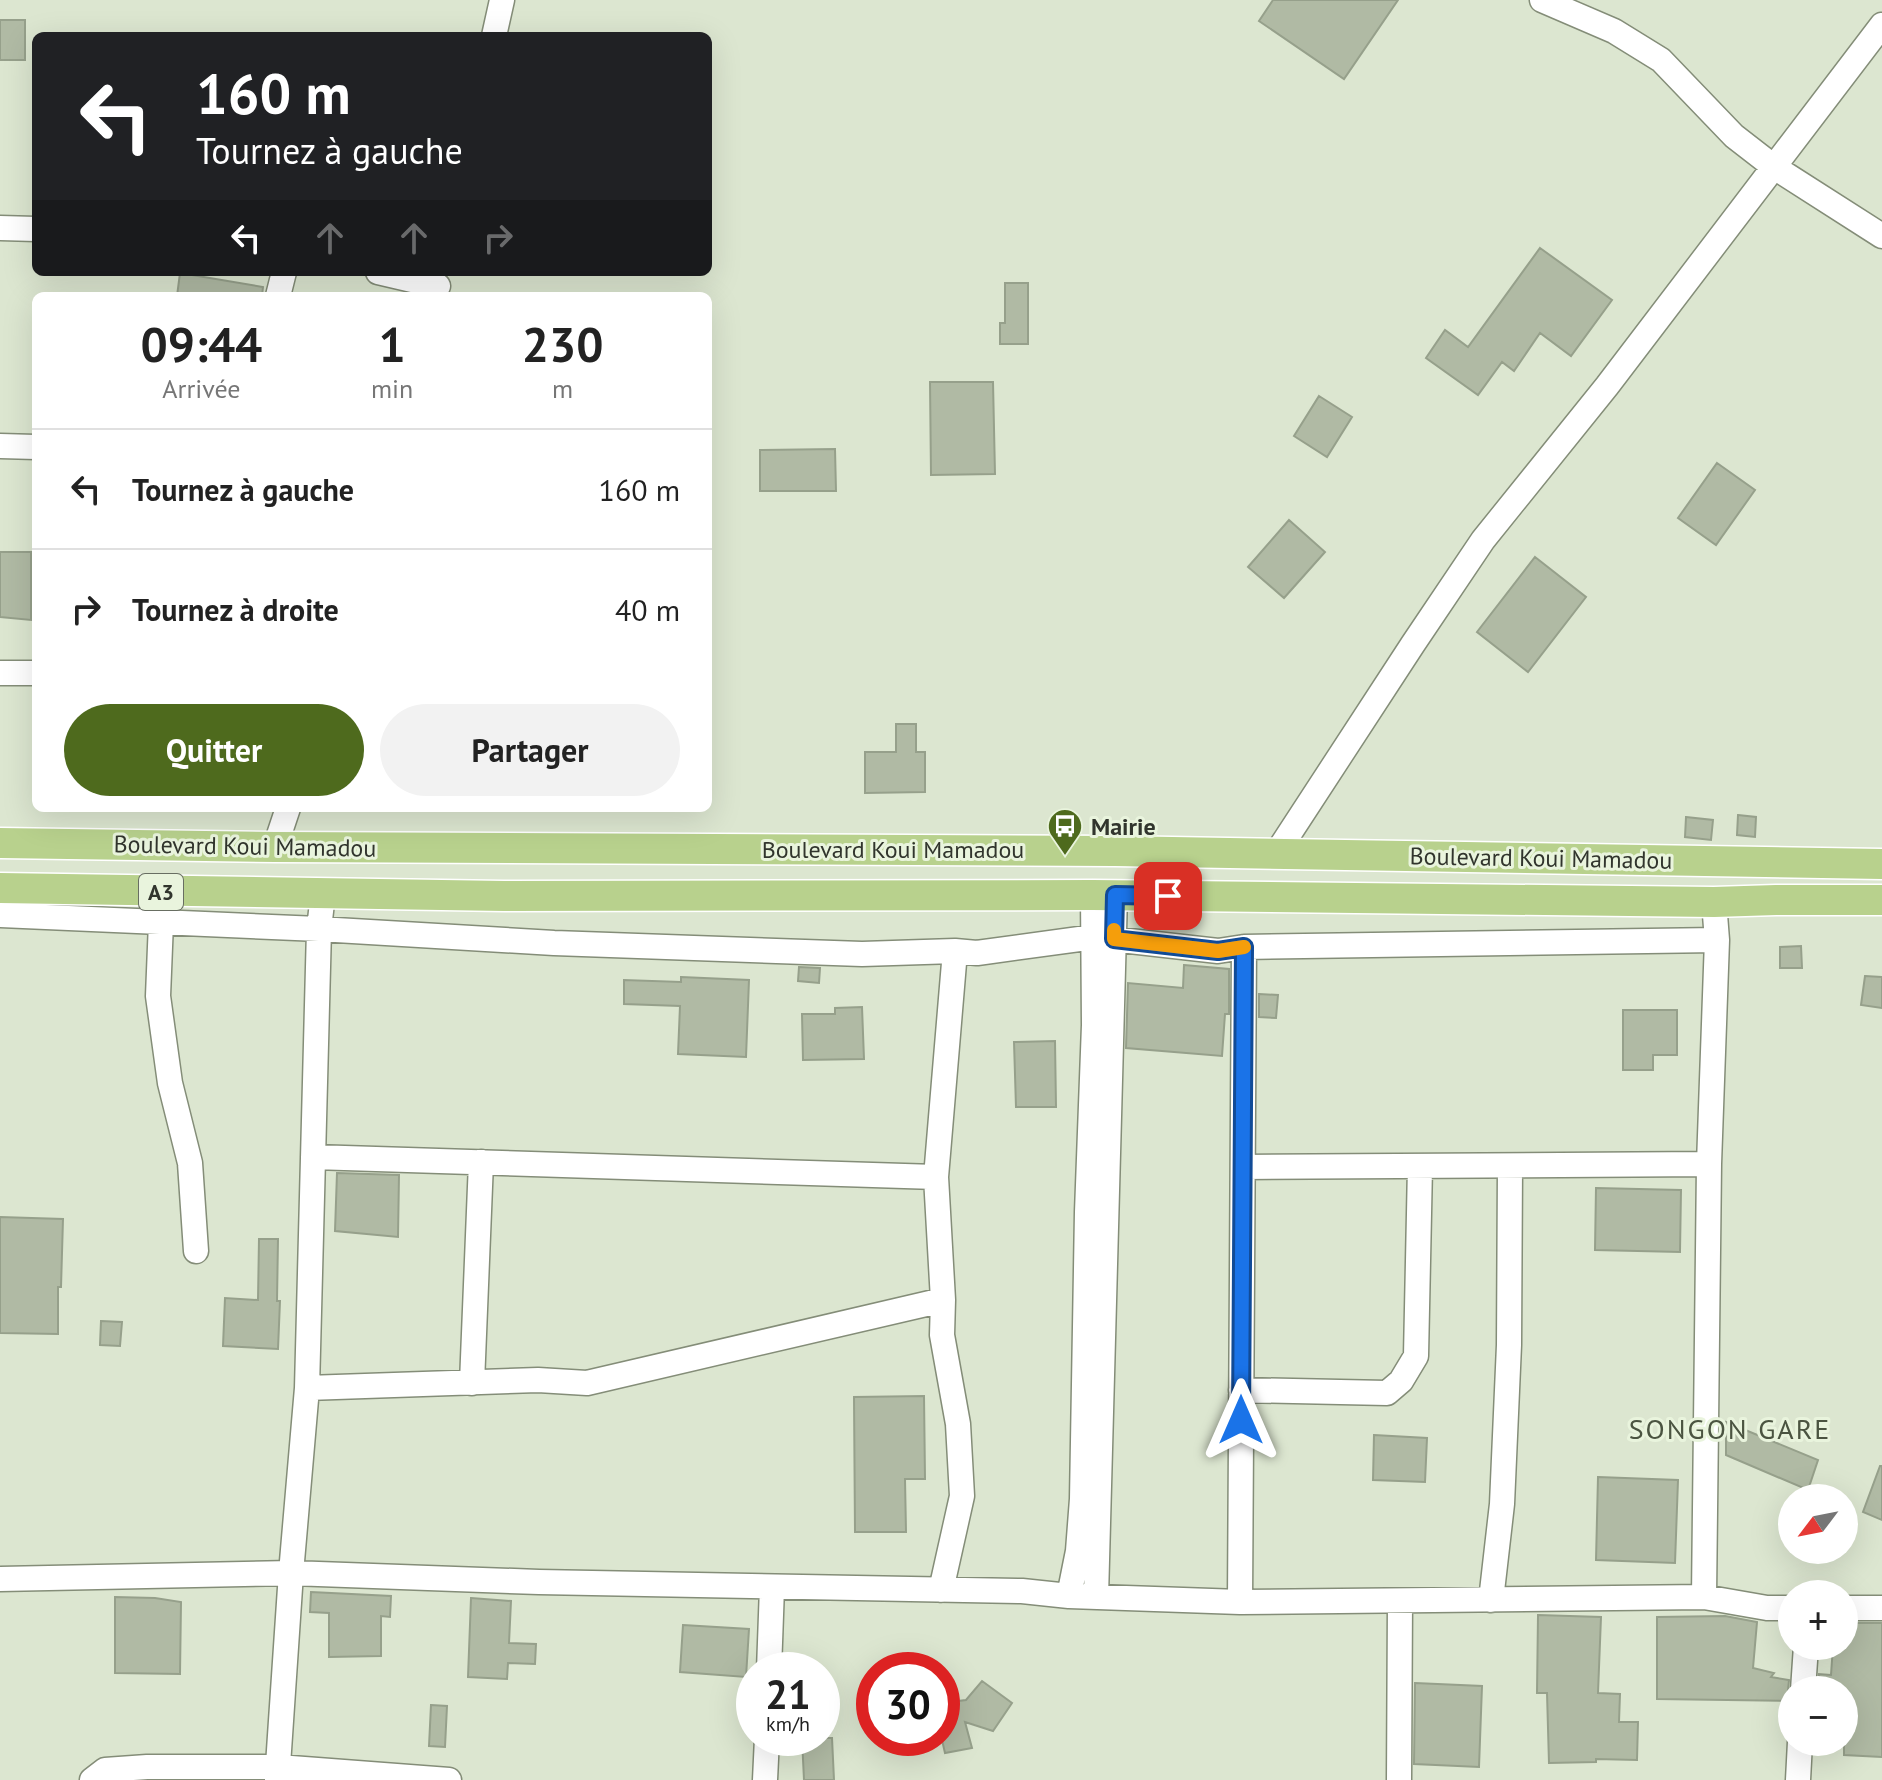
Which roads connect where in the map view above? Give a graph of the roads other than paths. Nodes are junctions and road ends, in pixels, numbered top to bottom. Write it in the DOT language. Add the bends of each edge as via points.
graph roads {
  1 [pos="502,0"];
  2 [pos="1542,0"];
  3 [pos="1882,25"];
  4 [pos="495,32"];
  5 [pos="1774,167"];
  6 [pos="0,228"];
  7 [pos="32,229"];
  8 [pos="1882,236"];
  9 [pos="396,276"];
  10 [pos="438,285"];
  11 [pos="0,446"];
  12 [pos="32,447"];
  13 [pos="0,673"];
  14 [pos="32,673"];
  15 [pos="287,812"];
  16 [pos="0,843"];
  17 [pos="275,847"];
  18 [pos="1276,854"];
  19 [pos="1882,864"];
  20 [pos="0,888"];
  21 [pos="271,893"];
  22 [pos="323,894"];
  23 [pos="1104,895"];
  24 [pos="1882,900"];
  25 [pos="1714,902"];
  26 [pos="0,915"];
  27 [pos="161,922"];
  28 [pos="319,929"];
  29 [pos="1104,938"];
  30 [pos="1717,940"];
  31 [pos="1244,947"];
  32 [pos="955,951"];
  33 [pos="313,1157"];
  34 [pos="481,1162"];
  35 [pos="1709,1164"];
  36 [pos="1420,1166"];
  37 [pos="1510,1166"];
  38 [pos="1243,1167"];
  39 [pos="936,1177"];
  40 [pos="196,1251"];
  41 [pos="943,1300"];
  42 [pos="472,1383"];
  43 [pos="307,1388"];
  44 [pos="1241,1390"];
  45 [pos="291,1573"];
  46 [pos="0,1579"];
  47 [pos="772,1587"];
  48 [pos="941,1590"];
  49 [pos="1069,1596"];
  50 [pos="1096,1597"];
  51 [pos="1704,1597"];
  52 [pos="1491,1600"];
  53 [pos="1400,1601"];
  54 [pos="1240,1602"];
  55 [pos="1778,1608"];
  56 [pos="1858,1608"];
  57 [pos="1882,1608"];
  58 [pos="770,1652"];
  59 [pos="766,1756"];
  60 [pos="1799,1756"];
  61 [pos="278,1773"];
  62 [pos="92,1780"];
  63 [pos="449,1780"];
  64 [pos="765,1780"];
  65 [pos="1399,1780"];
  66 [pos="1798,1780"];
  1 -- 4 [label="street"];
  2 -- 5 [label="street" via="1614,31 1661,60 1734,136"];
  3 -- 5 [label="street"];
  5 -- 8 [label="street"];
  5 -- 18 [label="street" via="1483,540"];
  6 -- 7 [label="street"];
  9 -- 10 [label="street"];
  11 -- 12 [label="street"];
  13 -- 14 [label="street"];
  15 -- 17 [label="street"];
  16 -- 17 [label="main road, Boulevard Koui Mamadou / A3"];
  17 -- 18 [label="main road, Boulevard Koui Mamadou / A3"];
  17 -- 21 [label="main road"];
  18 -- 19 [label="main road, Boulevard Koui Mamadou / A3"];
  20 -- 21 [label="main road, Boulevard Koui Mamadou / A3"];
  21 -- 22 [label="main road, Boulevard Koui Mamadou / A3"];
  22 -- 23 [label="main road, Boulevard Koui Mamadou / A3"];
  22 -- 28 [label="street"];
  23 -- 25 [label="main road, Boulevard Koui Mamadou / A3"];
  23 -- 29 [label="street"];
  24 -- 25 [label="main road, Boulevard Koui Mamadou / A3"];
  25 -- 30 [label="street"];
  26 -- 27 [label="street"];
  27 -- 28 [label="street"];
  27 -- 40 [label="street" via="158,996 170,1083 190,1163"];
  28 -- 32 [label="street" via="831,953"];
  28 -- 33 [label="street"];
  29 -- 31 [label="street" via="1218,951"];
  29 -- 32 [label="street"];
  29 -- 49 [label="street" via="1094,1025 1082,1499"];
  29 -- 50 [label="street"];
  30 -- 31 [label="street"];
  30 -- 35 [label="street"];
  31 -- 38 [label="street"];
  32 -- 39 [label="street"];
  33 -- 34 [label="street"];
  33 -- 43 [label="street"];
  34 -- 39 [label="street"];
  34 -- 42 [label="street"];
  35 -- 37 [label="street"];
  35 -- 51 [label="street"];
  36 -- 37 [label="street"];
  36 -- 38 [label="street"];
  36 -- 44 [label="street" via="1416,1356 1401,1381 1387,1393"];
  37 -- 52 [label="street" via="1509,1345 1502,1504"];
  38 -- 44 [label="street"];
  39 -- 41 [label="street"];
  41 -- 42 [label="street" via="587,1383"];
  41 -- 48 [label="street" via="942,1335 958,1424 962,1496"];
  42 -- 43 [label="street"];
  43 -- 45 [label="street"];
  44 -- 54 [label="street"];
  45 -- 46 [label="street"];
  45 -- 47 [label="street"];
  45 -- 61 [label="street"];
  47 -- 48 [label="street"];
  47 -- 58 [label="street"];
  48 -- 49 [label="street"];
  49 -- 50 [label="street"];
  50 -- 54 [label="street"];
  51 -- 52 [label="street"];
  51 -- 55 [label="street"];
  52 -- 53 [label="street"];
  53 -- 54 [label="street"];
  53 -- 65 [label="street"];
  56 -- 57 [label="street"];
  59 -- 64 [label="street"];
  60 -- 66 [label="street"];
  61 -- 62 [label="street" via="147,1767 105,1770"];
  61 -- 63 [label="street"];
}
